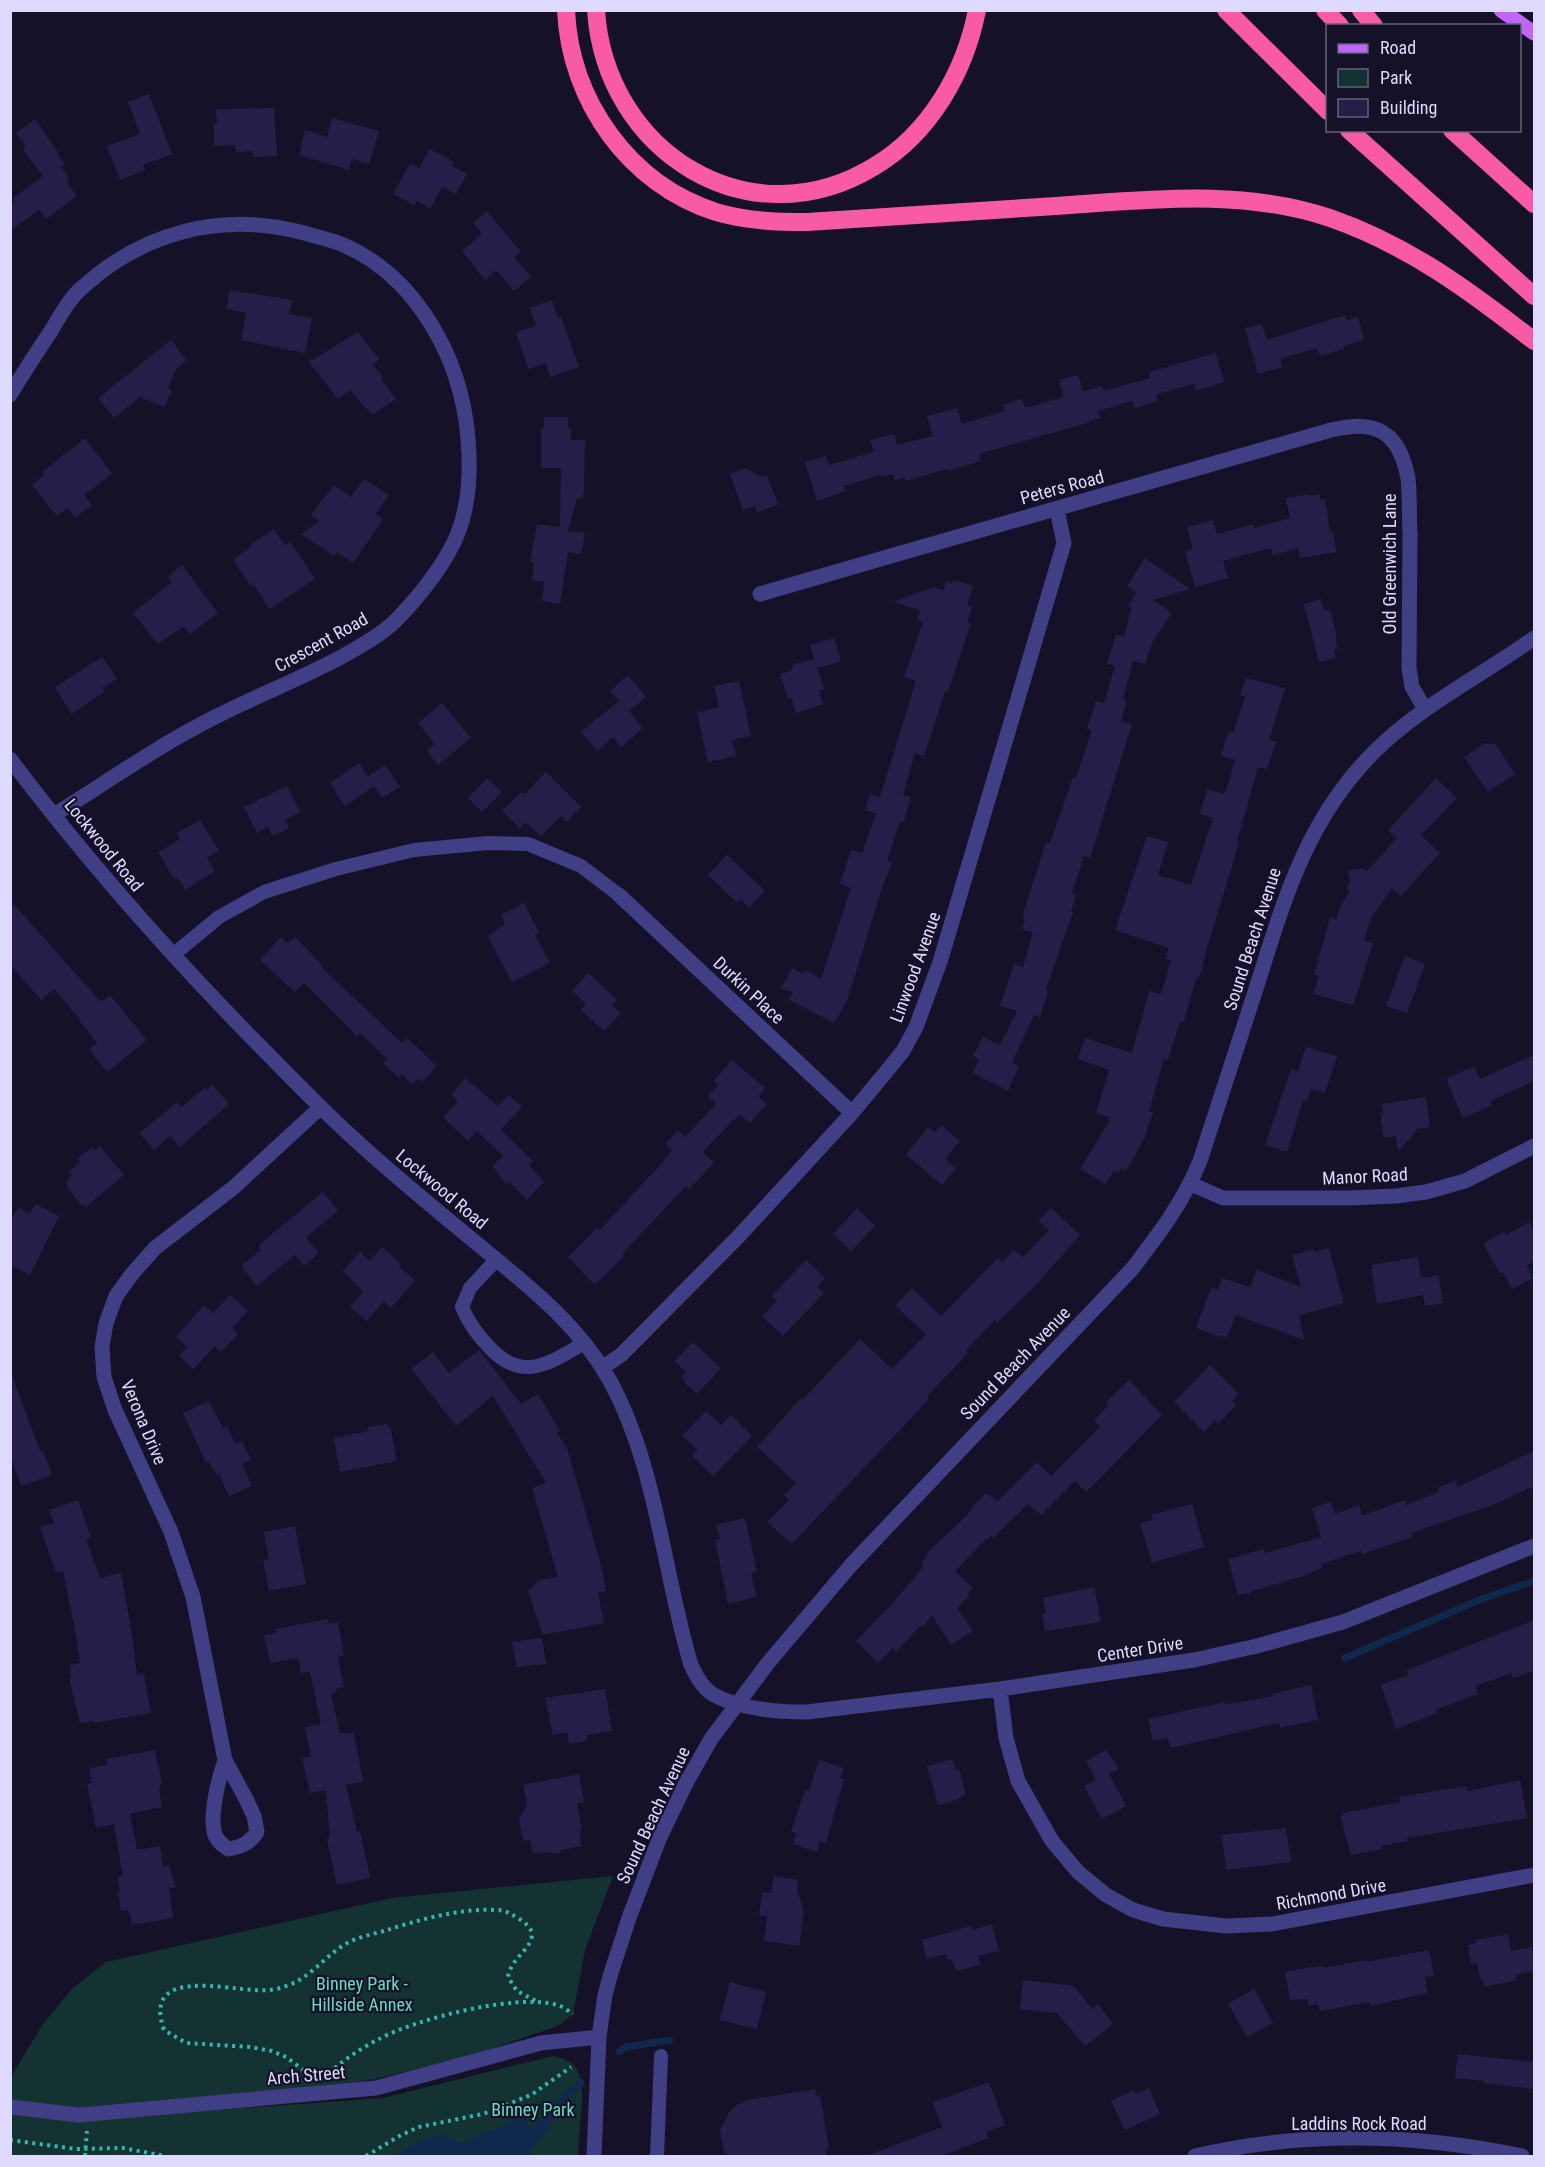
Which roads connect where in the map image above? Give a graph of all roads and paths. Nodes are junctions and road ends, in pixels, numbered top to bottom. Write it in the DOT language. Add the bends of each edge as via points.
graph roads {
  1 [pos="566,10"];
  2 [pos="596,10"];
  3 [pos="977,10"];
  4 [pos="1227,10"];
  5 [pos="1325,10"];
  6 [pos="1360,10"];
  7 [pos="1501,10"];
  8 [pos="1338,24"];
  9 [pos="1372,24"];
  10 [pos="1534,33"];
  11 [pos="1326,109"];
  12 [pos="1350,132"];
  13 [pos="1454,132"];
  14 [pos="1471,132"];
  15 [pos="1534,204"];
  16 [pos="1534,296"];
  17 [pos="1534,341"];
  18 [pos="10,395"];
  19 [pos="1375,429"];
  20 [pos="1057,510"];
  21 [pos="760,594"];
  22 [pos="1534,638"];
  23 [pos="1425,709"];
  24 [pos="10,759"];
  25 [pos="54,815"];
  26 [pos="619,895"];
  27 [pos="173,955"];
  28 [pos="321,1107"];
  29 [pos="852,1113"];
  30 [pos="1534,1146"];
  31 [pos="1191,1184"];
  32 [pos="496,1260"];
  33 [pos="584,1343"];
  34 [pos="602,1368"];
  35 [pos="1534,1546"];
  36 [pos="1000,1689"];
  37 [pos="736,1703"];
  38 [pos="225,1760"];
  39 [pos="1534,1875"];
  40 [pos="538,2002"];
  41 [pos="573,2014"];
  42 [pos="599,2037"];
  43 [pos="661,2056"];
  44 [pos="571,2067"];
  45 [pos="328,2073"];
  46 [pos="314,2078"];
  47 [pos="10,2107"];
  48 [pos="87,2125"];
  49 [pos="10,2140"];
  50 [pos="86,2148"];
  51 [pos="1224,2153"];
  52 [pos="85,2157"];
  53 [pos="165,2157"];
  54 [pos="366,2157"];
  55 [pos="594,2157"];
  56 [pos="657,2157"];
  57 [pos="1195,2157"];
  58 [pos="1522,2157"];
  1 -- 17 [label="highway" via="579,77 605,129 644,173 683,198 717,212 774,222 807,222 1166,199 1265,202 1328,217 1391,243 1451,278"];
  2 -- 3 [label="highway" via="607,67 629,113 645,134 701,175 750,191 774,193 838,183 875,166 906,142 952,82 966,52"];
  4 -- 11 [label="highway"];
  5 -- 8 [label="highway"];
  6 -- 9 [label="highway"];
  7 -- 10 [label="main road"];
  12 -- 16 [label="highway"];
  13 -- 15 [label="highway"];
  14 -- 15 [label="highway"];
  18 -- 25 [label="street, Crescent Road" via="81,287 136,250 177,233 210,225 247,223 337,242 392,277 427,317 447,352 462,397 468,436 470,465 458,533 438,568 398,618 316,671 214,717 159,748"];
  19 -- 20 [label="street, Peters Road" via="1353,426 1331,430"];
  19 -- 23 [label="street, Old Greenwich Lane" via="1394,442 1408,479 1409,668 1412,687"];
  20 -- 21 [label="street, Peters Road"];
  20 -- 29 [label="street, Linwood Avenue" via="1064,543 940,962 903,1051"];
  22 -- 23 [label="street, Sound Beach Avenue"];
  23 -- 31 [label="street, Sound Beach Avenue" via="1359,768 1309,840 1288,888"];
  24 -- 25 [label="street, Lockwood Road"];
  25 -- 27 [label="street, Lockwood Road"];
  26 -- 27 [label="lane" via="581,866 528,844 488,843 414,850 264,892 219,917"];
  26 -- 29 [label="street, Durkin Place"];
  27 -- 28 [label="street, Lockwood Road"];
  28 -- 32 [label="street, Lockwood Road"];
  28 -- 38 [label="street, Verona Drive" via="233,1188 155,1248 116,1296 102,1347 104,1377 115,1410 171,1532 193,1597"];
  29 -- 34 [label="street, Linwood Avenue" via="714,1261 621,1355"];
  30 -- 31 [label="street, Manor Road" via="1465,1181 1396,1196 1222,1198"];
  31 -- 37 [label="street, Sound Beach Avenue" via="1132,1269 851,1564"];
  32 -- 33 [label="street, Lockwood Road" via="555,1311"];
  32 -- 33 [label="lane" via="470,1288 462,1307 468,1322 499,1357 515,1367 528,1367 550,1363"];
  33 -- 34 [label="street, Lockwood Road"];
  34 -- 37 [label="street, Lockwood Road" via="625,1414 647,1480 691,1665 714,1695"];
  35 -- 36 [label="street, Center Drive" via="1343,1622 1257,1646 1194,1660"];
  36 -- 37 [label="street, Center Drive" via="807,1712 777,1712"];
  36 -- 39 [label="street, Richmond Drive" via="1006,1738 1018,1781 1052,1841 1078,1872 1133,1910 1226,1926 1272,1924"];
  37 -- 42 [label="street, Sound Beach Avenue" via="702,1754 660,1837 610,1973"];
  38 -- 38 [label="street, Verona Drive" via="254,1816 256,1832 251,1841 228,1849 218,1842 213,1830 218,1782"];
  40 -- 41 [label="path" via="559,2005"];
  40 -- 45 [label="path" via="489,2006 405,2027 370,2044"];
  40 -- 46 [label="path" via="517,1991 508,1977 511,1965 529,1945 530,1928 512,1914 495,1910 410,1922 358,1938 335,1949 296,1983 282,1988 192,1985 174,1989 165,1997 159,2015 164,2030 186,2043 273,2051"];
  42 -- 47 [label="street, Arch Street" via="541,2043 376,2088 79,2115"];
  42 -- 55 [label="street, Sound Beach Avenue"];
  43 -- 56 [label="lane"];
  44 -- 54 [label="path" via="522,2099 483,2114 419,2127"];
  48 -- 50 [label="path"];
  49 -- 50 [label="path"];
  50 -- 52 [label="path"];
  50 -- 53 [label="path" via="123,2148"];
  51 -- 57 [label="street, Laddins Rock Road"];
  51 -- 58 [label="street, Laddins Rock Road" via="1330,2139 1385,2139"];
}
